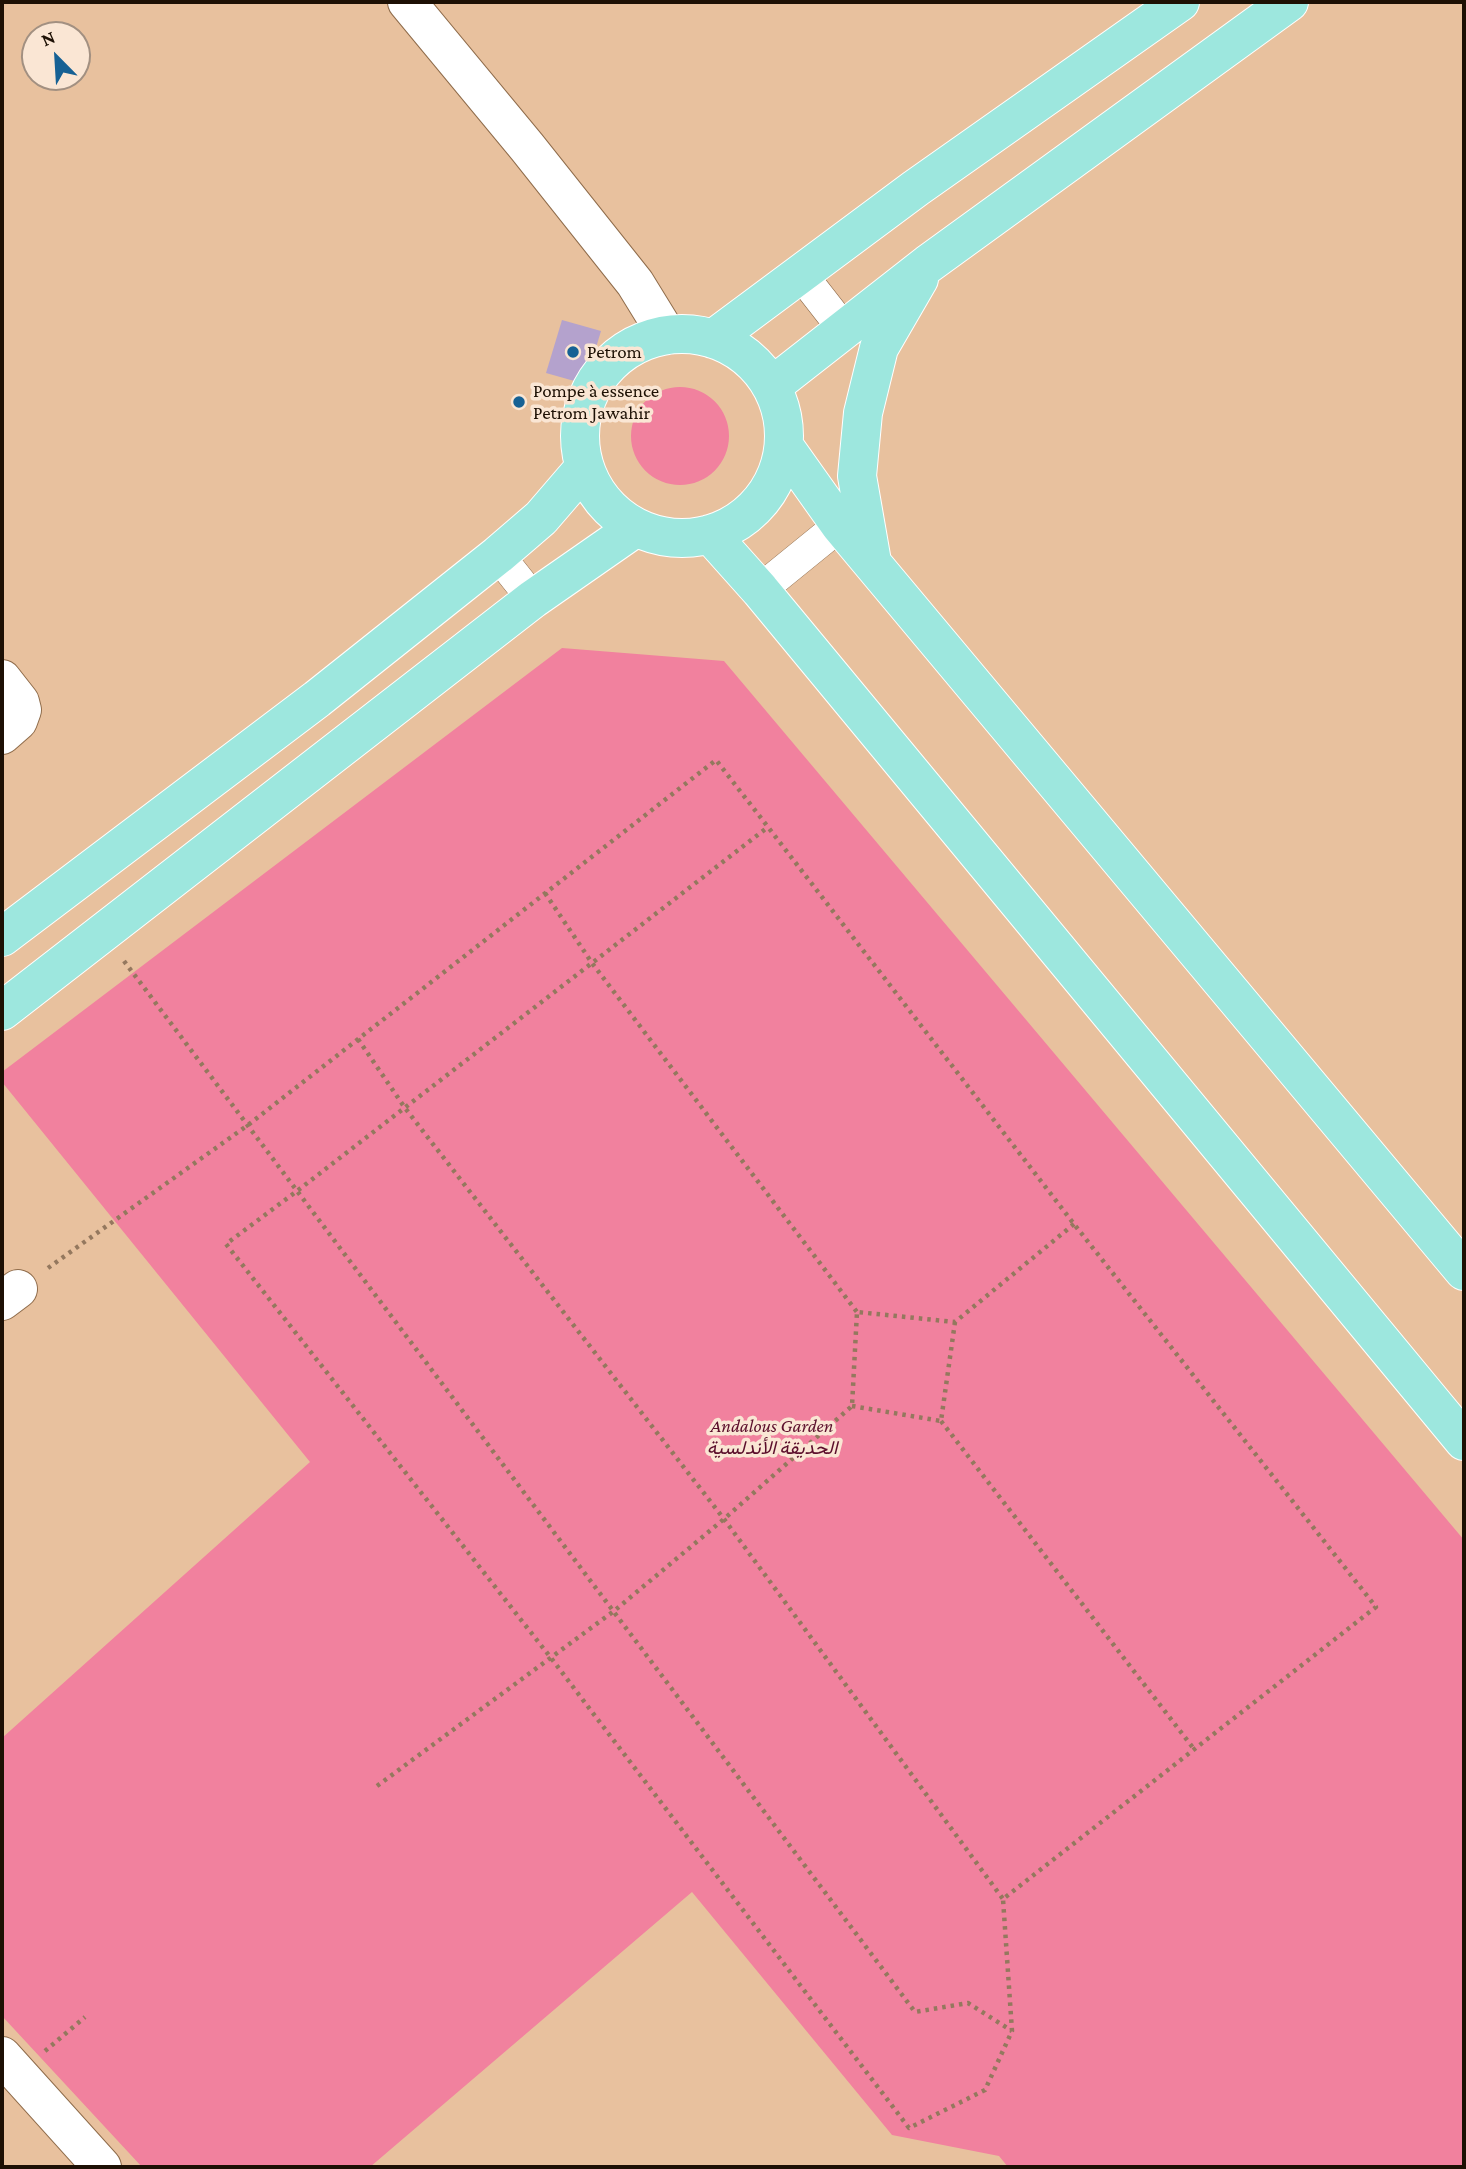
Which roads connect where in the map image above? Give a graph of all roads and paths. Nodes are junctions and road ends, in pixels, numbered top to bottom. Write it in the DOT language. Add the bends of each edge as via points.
graph roads {
  1 [pos="407,2"];
  2 [pos="1180,2"];
  3 [pos="1290,2"];
  4 [pos="928,264"];
  5 [pos="800,273"];
  6 [pos="844,328"];
  7 [pos="667,335"];
  8 [pos="713,339"];
  9 [pos="772,386"];
  10 [pos="784,446"];
  11 [pos="584,468"];
  12 [pos="840,525"];
  13 [pos="635,528"];
  14 [pos="710,534"];
  15 [pos="498,555"];
  16 [pos="873,564"];
  17 [pos="760,590"];
  18 [pos="533,599"];
  19 [pos="2,679"];
  20 [pos="2,736"];
  21 [pos="768,827"];
  22 [pos="545,893"];
  23 [pos="102,933"];
  24 [pos="2,937"];
  25 [pos="592,963"];
  26 [pos="2,1011"];
  27 [pos="358,1039"];
  28 [pos="405,1108"];
  29 [pos="248,1125"];
  30 [pos="297,1191"];
  31 [pos="1074,1224"];
  32 [pos="1464,1271"];
  33 [pos="10,1295"];
  34 [pos="857,1312"];
  35 [pos="955,1322"];
  36 [pos="852,1406"];
  37 [pos="941,1421"];
  38 [pos="1464,1441"];
  39 [pos="724,1519"];
  40 [pos="614,1611"];
  41 [pos="551,1658"];
  42 [pos="1194,1749"];
  43 [pos="377,1786"];
  44 [pos="1003,1899"];
  45 [pos="85,2017"];
  46 [pos="1012,2031"];
  47 [pos="10,2065"];
  48 [pos="102,2167"];
  1 -- 7 [label="street" via="635,283"];
  2 -- 5 [label="main road"];
  3 -- 4 [label="main road"];
  4 -- 6 [label="main road"];
  4 -- 16 [label="main road" via="878,348 863,413 857,476"];
  5 -- 6 [label="street"];
  5 -- 8 [label="main road"];
  6 -- 9 [label="main road"];
  7 -- 8 [label="main road"];
  7 -- 11 [label="main road" via="643,342 601,372 580,418"];
  8 -- 9 [label="main road" via="747,357"];
  9 -- 10 [label="main road" via="782,415"];
  10 -- 12 [label="main road"];
  10 -- 14 [label="main road" via="780,466 761,502 729,527"];
  11 -- 13 [label="main road" via="595,493"];
  11 -- 15 [label="main road" via="541,518"];
  12 -- 16 [label="main road"];
  12 -- 17 [label="street"];
  13 -- 14 [label="main road" via="685,539"];
  13 -- 18 [label="main road"];
  14 -- 17 [label="main road"];
  15 -- 18 [label="street"];
  15 -- 24 [label="main road" via="296,715"];
  16 -- 32 [label="main road"];
  17 -- 38 [label="main road"];
  18 -- 23 [label="main road"];
  19 -- 20 [label="street" via="22,710 18,721"];
  21 -- 22 [label="path" via="716,760"];
  21 -- 25 [label="path"];
  21 -- 31 [label="path"];
  22 -- 25 [label="path"];
  22 -- 27 [label="path"];
  23 -- 26 [label="main road"];
  23 -- 29 [label="path"];
  25 -- 28 [label="path"];
  25 -- 34 [label="path"];
  27 -- 28 [label="path"];
  27 -- 29 [label="path"];
  28 -- 30 [label="path"];
  28 -- 39 [label="path"];
  29 -- 30 [label="path"];
  29 -- 33 [label="path"];
  30 -- 40 [label="path"];
  30 -- 41 [label="path" via="226,1244"];
  31 -- 35 [label="path"];
  31 -- 42 [label="path" via="1376,1607"];
  34 -- 35 [label="path"];
  34 -- 36 [label="path"];
  35 -- 37 [label="path"];
  36 -- 37 [label="path"];
  36 -- 39 [label="path"];
  37 -- 42 [label="path"];
  39 -- 40 [label="path"];
  39 -- 44 [label="path"];
  40 -- 41 [label="path"];
  40 -- 46 [label="path" via="915,2012 968,2003"];
  41 -- 43 [label="path"];
  41 -- 46 [label="path" via="909,2129 985,2090"];
  42 -- 44 [label="path"];
  44 -- 46 [label="path"];
  45 -- 47 [label="path"];
  47 -- 48 [label="street"];
}
